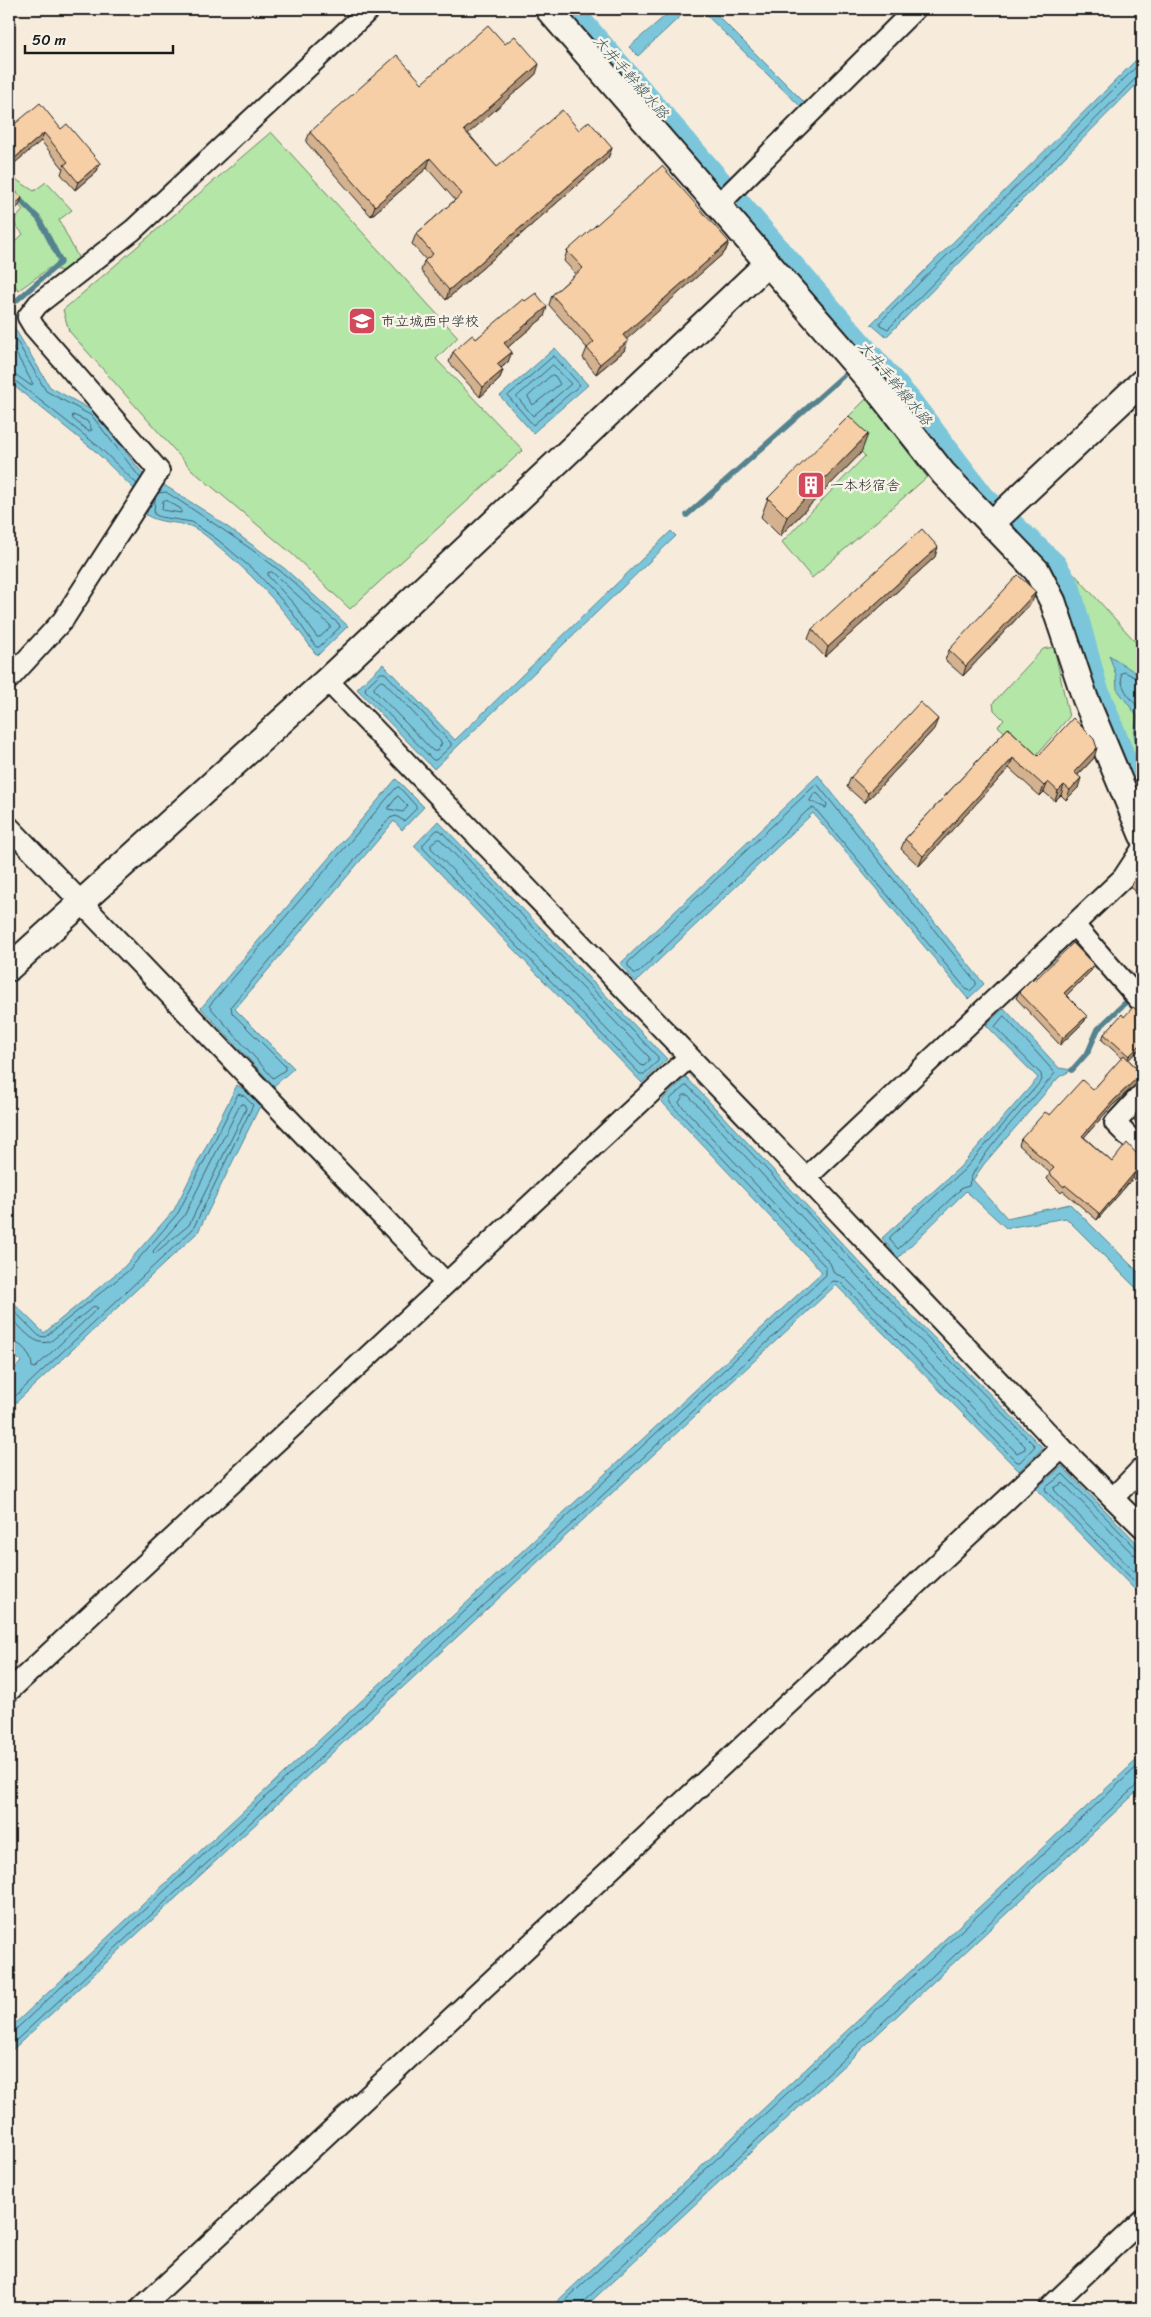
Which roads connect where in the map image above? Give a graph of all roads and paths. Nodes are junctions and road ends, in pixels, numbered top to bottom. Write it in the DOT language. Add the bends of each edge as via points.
graph roads {
  1 [pos="370,9"];
  2 [pos="548,9"];
  3 [pos="915,9"];
  4 [pos="721,202"];
  5 [pos="768,263"];
  6 [pos="1142,382"];
  7 [pos="999,517"];
  8 [pos="9,679"];
  9 [pos="327,680"];
  10 [pos="9,827"];
  11 [pos="1142,836"];
  12 [pos="1142,848"];
  13 [pos="81,904"];
  14 [pos="1074,925"];
  15 [pos="9,968"];
  16 [pos="1142,1003"];
  17 [pos="688,1058"];
  18 [pos="1142,1094"];
  19 [pos="1142,1150"];
  20 [pos="806,1178"];
  21 [pos="446,1283"];
  22 [pos="1062,1448"];
  23 [pos="1142,1468"];
  24 [pos="1112,1498"];
  25 [pos="1142,1527"];
  26 [pos="9,1690"];
  27 [pos="1142,2220"];
  28 [pos="141,2308"];
  29 [pos="1049,2308"];
  1 -- 8 [label="street" via="133,230 38,304 28,317 159,471 63,620"];
  2 -- 4 [label="street"];
  3 -- 4 [label="street"];
  4 -- 5 [label="street"];
  5 -- 7 [label="street" via="871,382 943,473"];
  5 -- 9 [label="street"];
  6 -- 7 [label="street"];
  7 -- 11 [label="street" via="1037,571 1053,602 1085,698"];
  9 -- 13 [label="street"];
  9 -- 17 [label="street"];
  10 -- 13 [label="street"];
  12 -- 14 [label="street" via="1123,878"];
  13 -- 15 [label="street"];
  13 -- 21 [label="street"];
  14 -- 16 [label="street"];
  14 -- 20 [label="street"];
  17 -- 20 [label="street"];
  17 -- 21 [label="street"];
  18 -- 19 [label="street" via="1115,1123"];
  20 -- 22 [label="street"];
  21 -- 26 [label="street"];
  22 -- 24 [label="street"];
  22 -- 28 [label="street"];
  23 -- 24 [label="street"];
  24 -- 25 [label="street"];
  27 -- 29 [label="street"];
}
